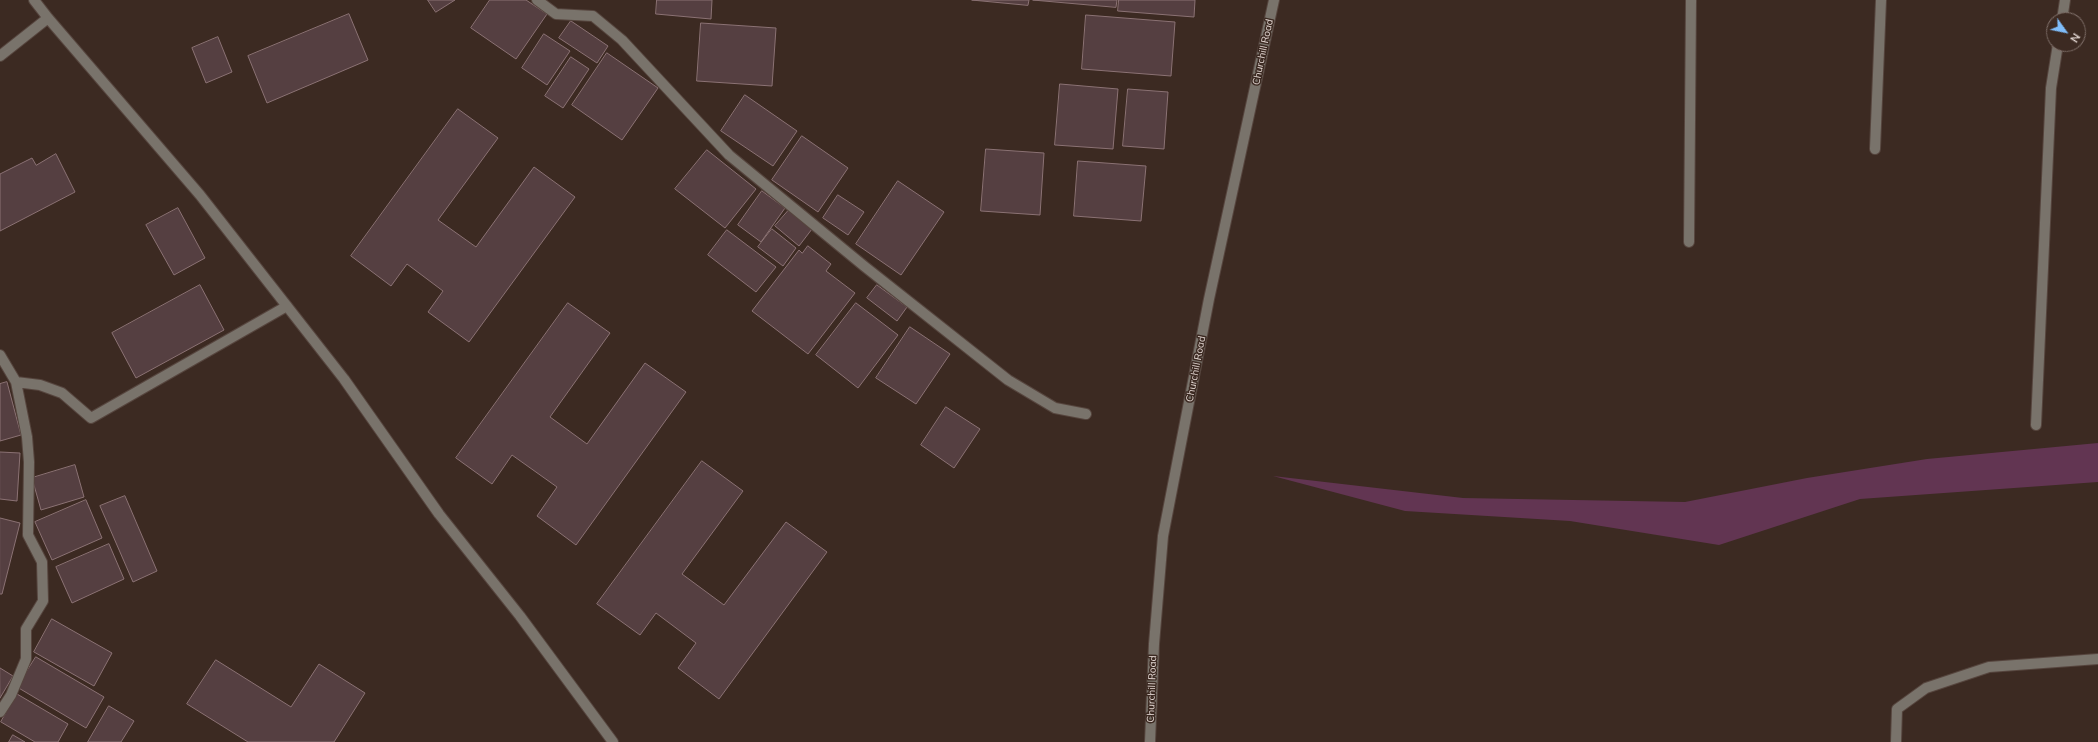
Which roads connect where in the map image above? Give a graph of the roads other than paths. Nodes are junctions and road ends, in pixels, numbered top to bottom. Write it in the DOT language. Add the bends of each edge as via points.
graph roads {
  1 [pos="34,0"];
  2 [pos="537,0"];
  3 [pos="1274,0"];
  4 [pos="1691,0"];
  5 [pos="1881,0"];
  6 [pos="2065,0"];
  7 [pos="2063,12"];
  8 [pos="48,18"];
  9 [pos="2057,52"];
  10 [pos="0,56"];
  11 [pos="1875,149"];
  12 [pos="1689,242"];
  13 [pos="287,306"];
  14 [pos="0,355"];
  15 [pos="16,382"];
  16 [pos="1086,414"];
  17 [pos="2036,425"];
  18 [pos="2098,659"];
  19 [pos="0,712"];
  20 [pos="613,742"];
  21 [pos="1150,742"];
  22 [pos="1896,742"];
  1 -- 8 [label="street"];
  2 -- 16 [label="street" via="556,14 593,16 622,40 729,155 864,266 1008,380 1055,408"];
  3 -- 21 [label="street, Churchill Road" via="1209,299 1163,536 1154,644"];
  4 -- 12 [label="street"];
  5 -- 11 [label="street"];
  6 -- 7 [label="street"];
  8 -- 10 [label="street"];
  8 -- 13 [label="street" via="200,194"];
  9 -- 17 [label="street" via="2051,88"];
  13 -- 15 [label="street" via="91,418 62,392 40,385"];
  13 -- 20 [label="street" via="344,379 439,514 520,616"];
  14 -- 15 [label="street"];
  15 -- 19 [label="street" via="28,443 28,535 42,562 43,601 26,629 26,659"];
  18 -- 22 [label="street" via="1989,667 1926,688 1897,709"];
}
